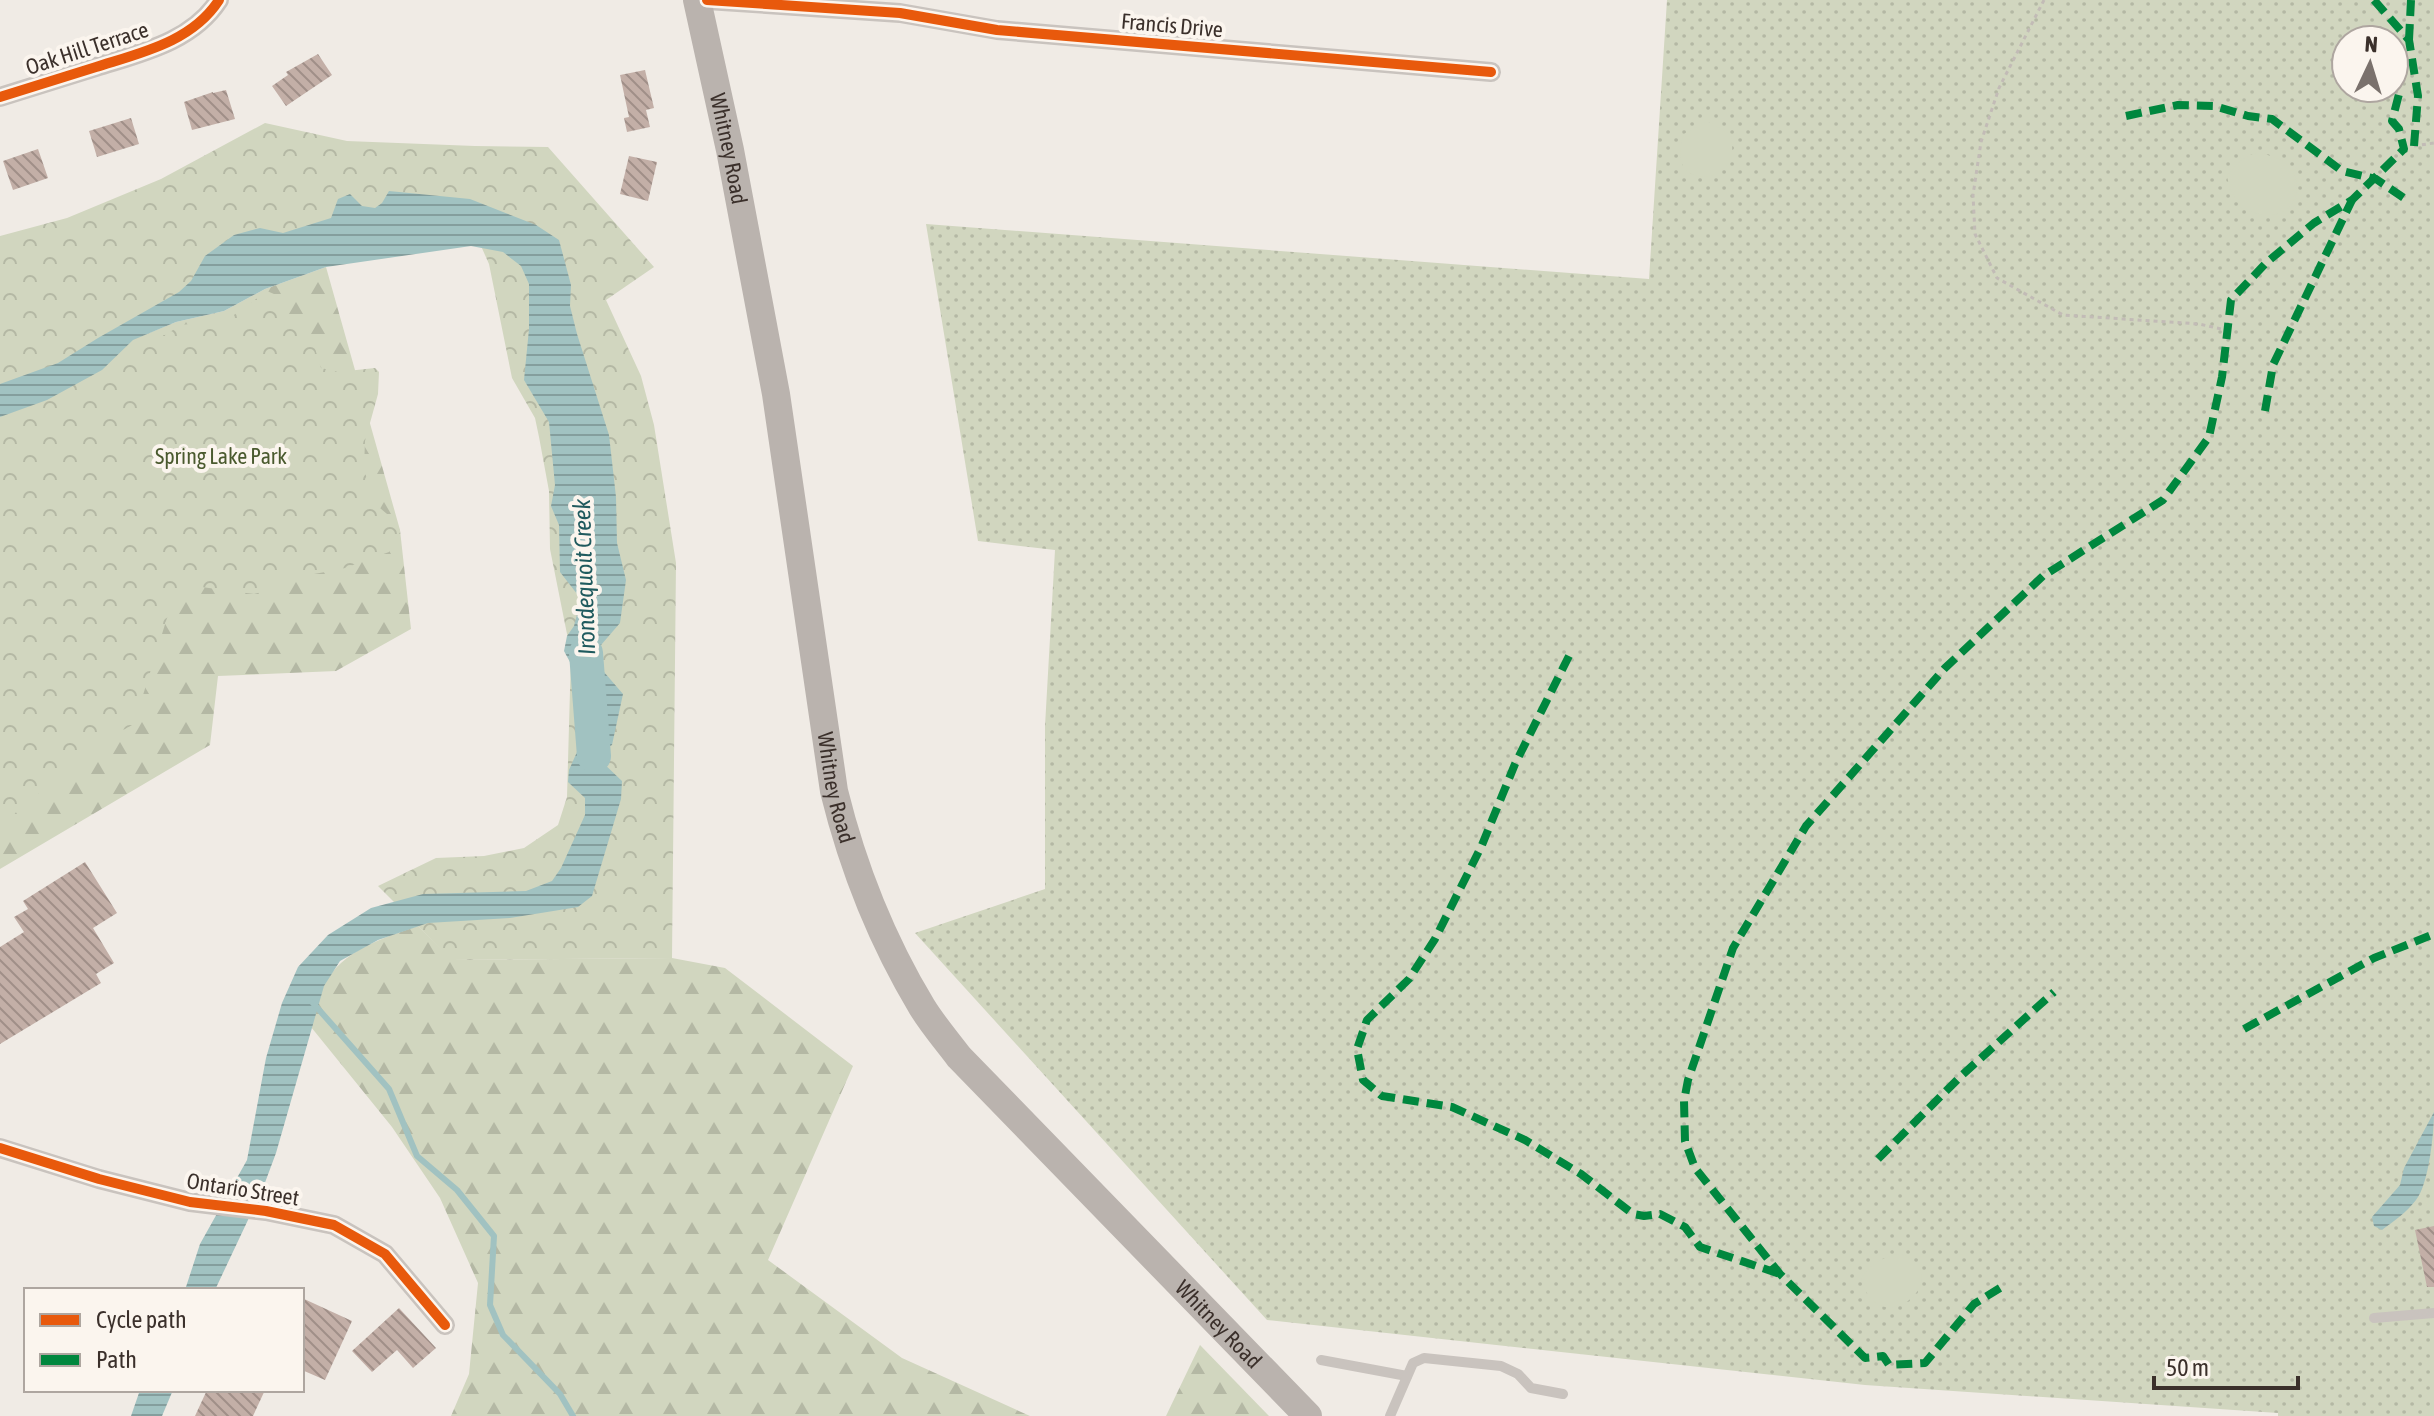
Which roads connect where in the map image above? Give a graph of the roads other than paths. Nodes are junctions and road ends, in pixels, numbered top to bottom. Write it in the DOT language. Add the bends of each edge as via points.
graph roads {
  1 [pos="219,0"];
  2 [pos="697,0"];
  3 [pos="707,0"];
  4 [pos="1491,72"];
  5 [pos="0,97"];
  6 [pos="0,1148"];
  7 [pos="2434,1313"];
  8 [pos="2374,1318"];
  9 [pos="445,1325"];
  10 [pos="1321,1360"];
  11 [pos="1407,1376"];
  12 [pos="1563,1394"];
  13 [pos="1308,1416"];
  14 [pos="1390,1416"];
  1 -- 5 [label="street, Oak Hill Terrace" via="197,26 154,49"];
  2 -- 13 [label="main road, Whitney Road" via="776,394 834,791 867,900 924,1010 959,1057"];
  3 -- 4 [label="street, Francis Drive" via="900,13 997,30"];
  6 -- 9 [label="street, Ontario Street" via="206,1204 334,1225 385,1254"];
  7 -- 8 [label="lane"];
  10 -- 11 [label="lane"];
  11 -- 12 [label="lane" via="1413,1363 1424,1358 1488,1364 1518,1374 1531,1388"];
  11 -- 14 [label="lane"];
}
